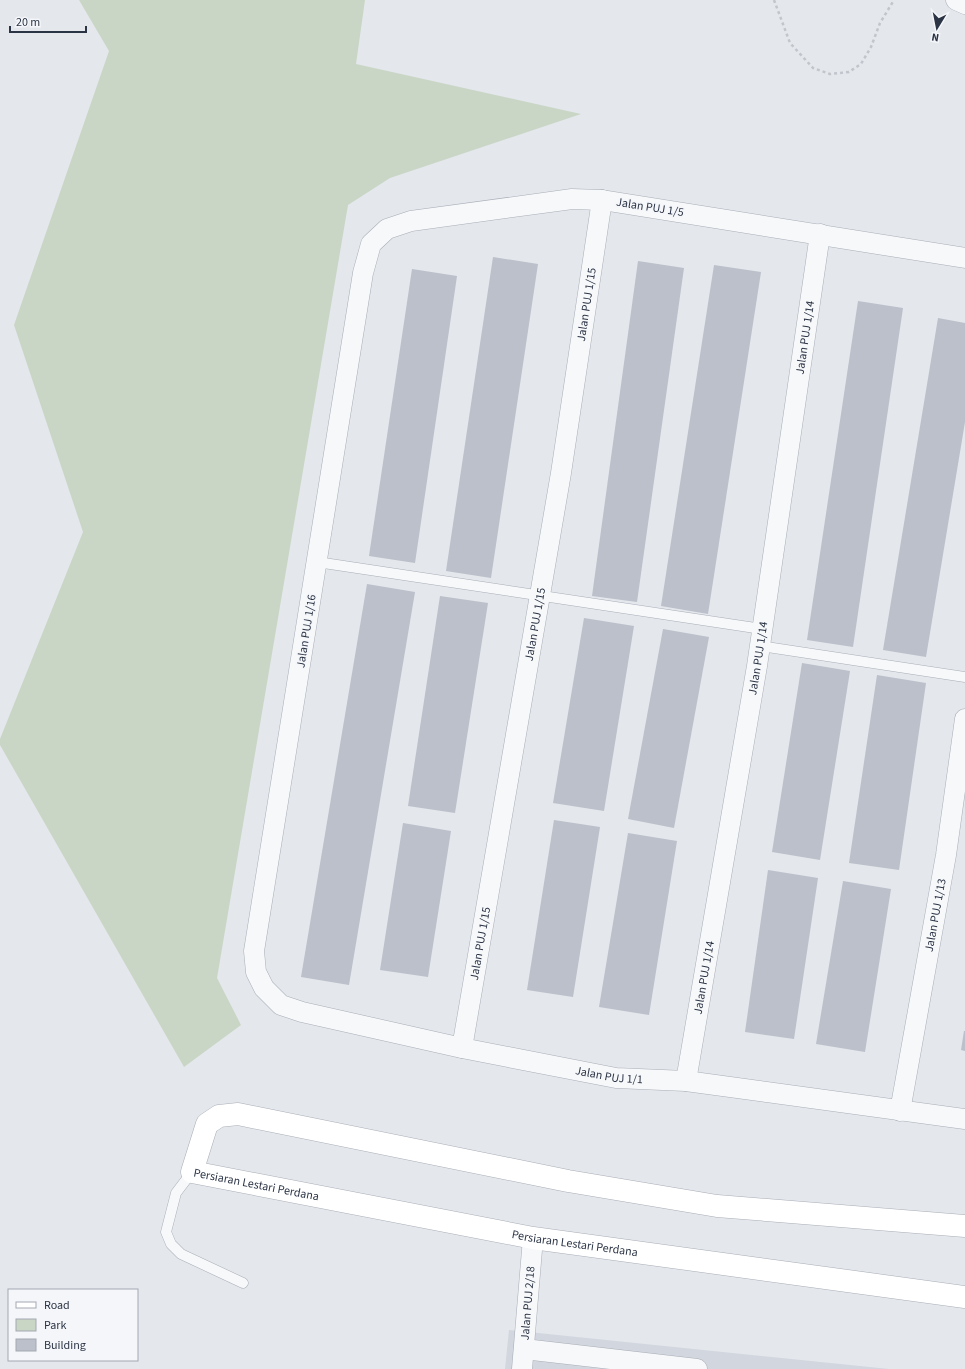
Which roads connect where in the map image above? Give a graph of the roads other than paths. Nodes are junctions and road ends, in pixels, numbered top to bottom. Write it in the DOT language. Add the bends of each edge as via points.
graph roads {
  1 [pos="956,0"];
  2 [pos="965,4"];
  3 [pos="602,200"];
  4 [pos="820,234"];
  5 [pos="965,258"];
  6 [pos="363,273"];
  7 [pos="317,562"];
  8 [pos="540,595"];
  9 [pos="761,638"];
  10 [pos="965,677"];
  11 [pos="965,719"];
  12 [pos="264,988"];
  13 [pos="462,1048"];
  14 [pos="686,1081"];
  15 [pos="900,1111"];
  16 [pos="965,1119"];
  17 [pos="192,1172"];
  18 [pos="965,1226"];
  19 [pos="533,1238"];
  20 [pos="242,1283"];
  21 [pos="965,1297"];
  22 [pos="524,1349"];
  23 [pos="522,1369"];
  24 [pos="697,1369"];
  1 -- 2 [label="street"];
  3 -- 4 [label="street, Jalan PUJ 1/5"];
  3 -- 6 [label="street, Jalan PUJ 1/5" via="572,199 411,221 387,229 370,244"];
  3 -- 8 [label="street, Jalan PUJ 1/15"];
  4 -- 5 [label="street, Jalan PUJ 1/5"];
  4 -- 9 [label="street, Jalan PUJ 1/14"];
  6 -- 7 [label="street, Jalan PUJ 1/16"];
  7 -- 8 [label="lane"];
  7 -- 12 [label="street, Jalan PUJ 1/16" via="254,951 256,972"];
  8 -- 9 [label="lane"];
  8 -- 13 [label="street, Jalan PUJ 1/15"];
  9 -- 10 [label="lane"];
  9 -- 14 [label="street, Jalan PUJ 1/14"];
  11 -- 15 [label="street, Jalan PUJ 1/13" via="946,855"];
  12 -- 13 [label="street, Jalan PUJ 1/1" via="281,1005 302,1012"];
  13 -- 14 [label="street, Jalan PUJ 1/1" via="616,1078"];
  14 -- 15 [label="street, Jalan PUJ 1/1"];
  15 -- 16 [label="street, Jalan PUJ 1/1"];
  17 -- 18 [label="main road, Persiaran Lestari Perdana" via="207,1124 219,1116 238,1114 568,1181 717,1206"];
  17 -- 19 [label="main road, Persiaran Lestari Perdana"];
  17 -- 20 [label="lane" via="176,1193 166,1232 171,1244 181,1254"];
  19 -- 21 [label="main road, Persiaran Lestari Perdana"];
  19 -- 22 [label="street, Jalan PUJ 2/18"];
  22 -- 23 [label="street, Jalan PUJ 2/18"];
  22 -- 24 [label="street"];
}
